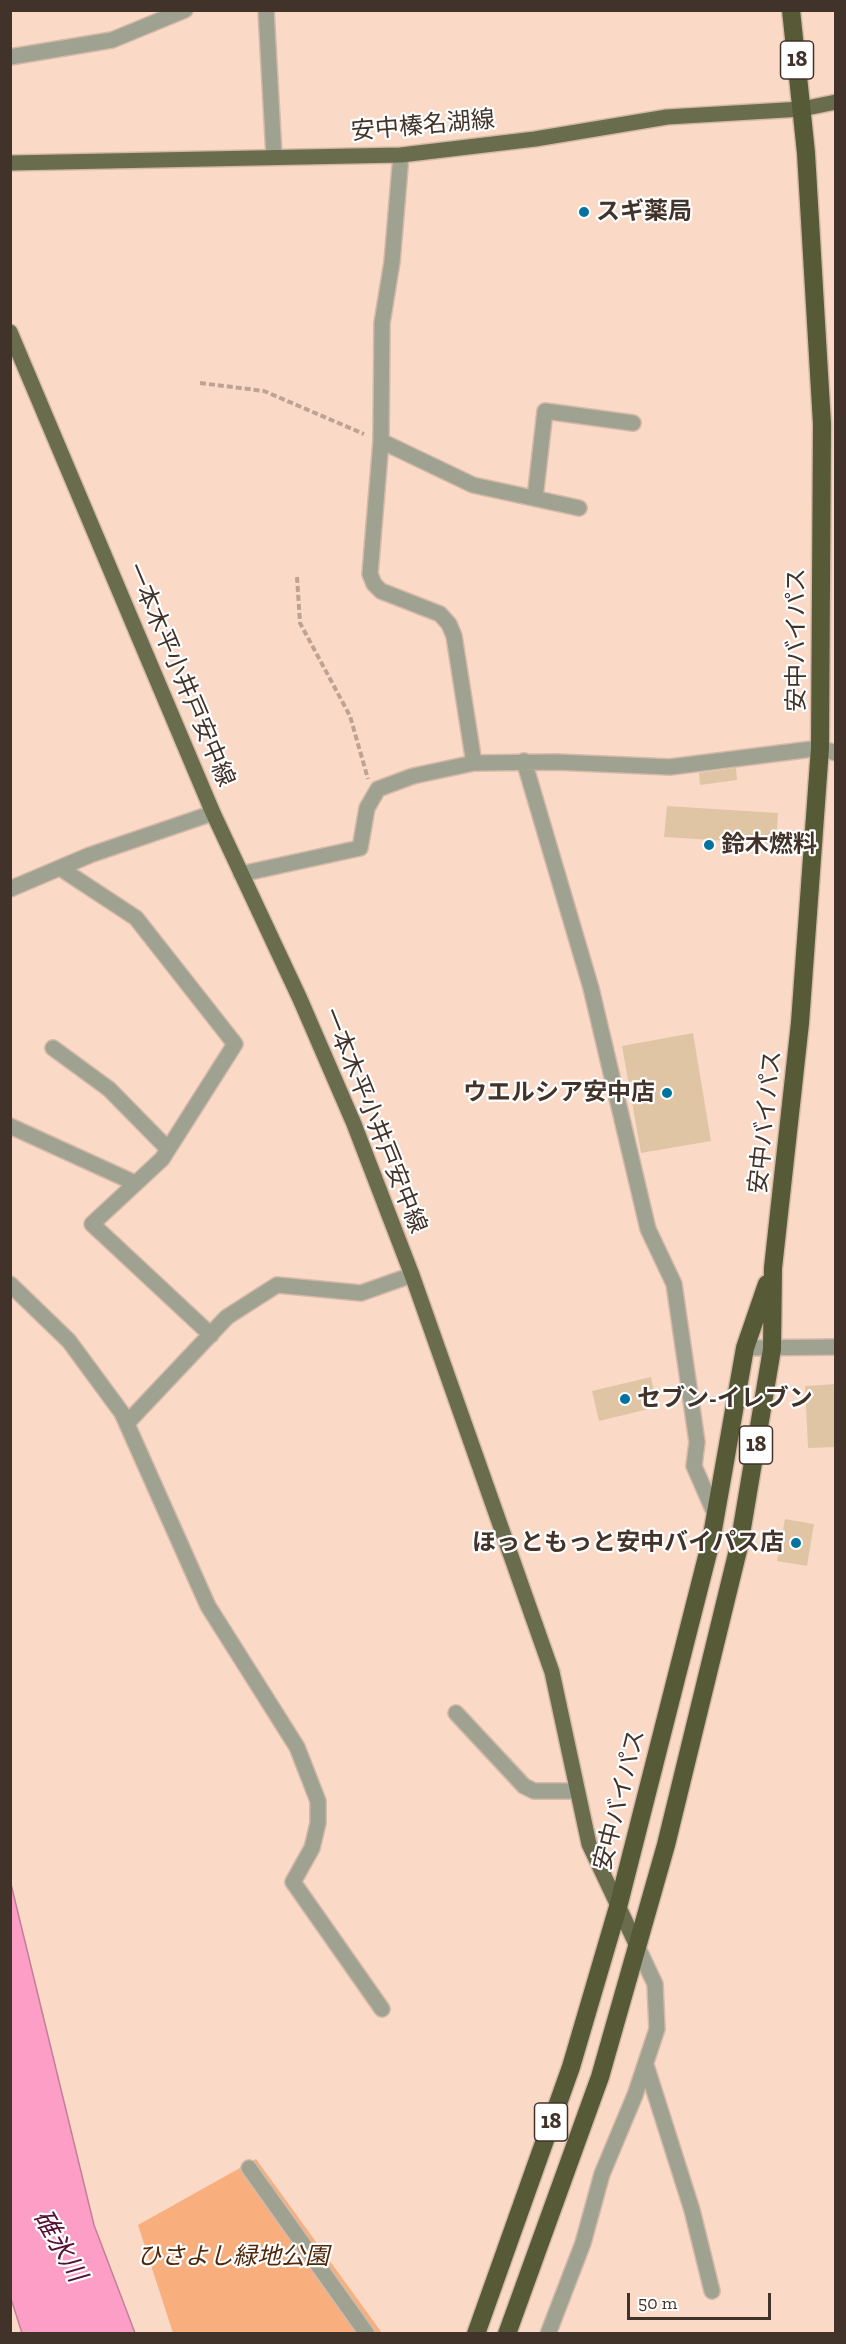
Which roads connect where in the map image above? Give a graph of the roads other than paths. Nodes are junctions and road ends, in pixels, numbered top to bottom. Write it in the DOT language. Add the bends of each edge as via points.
graph roads {
  1 [pos="185,10"];
  2 [pos="266,10"];
  3 [pos="791,10"];
  4 [pos="10,57"];
  5 [pos="836,102"];
  6 [pos="802,109"];
  7 [pos="401,155"];
  8 [pos="274,156"];
  9 [pos="10,164"];
  10 [pos="10,332"];
  11 [pos="633,423"];
  12 [pos="381,441"];
  13 [pos="535,498"];
  14 [pos="579,508"];
  15 [pos="828,751"];
  16 [pos="524,761"];
  17 [pos="474,764"];
  18 [pos="213,813"];
  19 [pos="60,868"];
  20 [pos="241,874"];
  21 [pos="10,889"];
  22 [pos="52,1048"];
  23 [pos="10,1126"];
  24 [pos="168,1149"];
  25 [pos="135,1184"];
  26 [pos="773,1268"];
  27 [pos="412,1275"];
  28 [pos="10,1284"];
  29 [pos="210,1335"];
  30 [pos="836,1347"];
  31 [pos="745,1348"];
  32 [pos="772,1348"];
  33 [pos="127,1423"];
  34 [pos="715,1514"];
  35 [pos="456,1713"];
  36 [pos="577,1791"];
  37 [pos="618,1908"];
  38 [pos="638,1947"];
  39 [pos="382,2009"];
  40 [pos="646,2065"];
  41 [pos="249,2168"];
  42 [pos="712,2291"];
  43 [pos="367,2334"];
  44 [pos="476,2334"];
  45 [pos="507,2334"];
  46 [pos="549,2334"];
  1 -- 4 [label="street" via="112,40"];
  2 -- 8 [label="street"];
  3 -- 6 [label="highway, 安中バイパス / 18"];
  5 -- 6 [label="main road, 安中榛名湖線"];
  6 -- 7 [label="main road, 安中榛名湖線" via="667,117 535,139"];
  6 -- 15 [label="highway, 安中バイパス / 18" via="822,424"];
  7 -- 8 [label="main road, 安中榛名湖線"];
  7 -- 12 [label="street" via="392,262 382,323"];
  8 -- 9 [label="main road, 安中榛名湖線"];
  10 -- 18 [label="main road, 一本木平小井戸安中線"];
  11 -- 13 [label="street" via="545,411"];
  12 -- 13 [label="street" via="473,485"];
  12 -- 17 [label="street" via="370,574 381,591 440,614 449,624"];
  13 -- 14 [label="street"];
  15 -- 16 [label="street" via="670,766"];
  15 -- 26 [label="highway, 安中バイパス / 18"];
  16 -- 17 [label="street"];
  16 -- 34 [label="street" via="591,988 648,1229 674,1284 697,1443 694,1466"];
  17 -- 20 [label="street" via="412,776 378,789 367,808 360,848"];
  18 -- 19 [label="street"];
  18 -- 20 [label="main road, 一本木平小井戸安中線"];
  19 -- 21 [label="street"];
  19 -- 24 [label="street" via="136,918 235,1044"];
  20 -- 27 [label="main road, 一本木平小井戸安中線" via="354,1124"];
  22 -- 24 [label="street" via="109,1089"];
  23 -- 25 [label="street"];
  24 -- 25 [label="street"];
  25 -- 29 [label="street" via="92,1224"];
  26 -- 31 [label="highway, 安中バイパス / 18"];
  26 -- 32 [label="highway, 安中バイパス / 18"];
  27 -- 29 [label="street" via="361,1293 277,1285 227,1317"];
  27 -- 36 [label="main road, 一本木平小井戸安中線" via="552,1672"];
  28 -- 33 [label="street" via="69,1341"];
  29 -- 33 [label="street"];
  30 -- 32 [label="street"];
  31 -- 32 [label="street"];
  31 -- 34 [label="highway, 安中バイパス / 18"];
  32 -- 38 [label="highway, 安中バイパス / 18" via="739,1546"];
  33 -- 39 [label="street" via="208,1606 297,1747 311,1777 318,1801 318,1823 312,1848 293,1882"];
  34 -- 37 [label="highway, 安中バイパス / 18"];
  35 -- 36 [label="street" via="524,1786 534,1791"];
  36 -- 37 [label="main road, 一本木平小井戸安中線" via="589,1844"];
  37 -- 38 [label="main road, 一本木平小井戸安中線"];
  37 -- 44 [label="highway, 安中バイパス / 18" via="571,2067"];
  38 -- 40 [label="street" via="652,1974 657,2007 657,2029"];
  38 -- 45 [label="highway, 安中バイパス / 18" via="600,2077"];
  40 -- 42 [label="street" via="692,2210"];
  40 -- 46 [label="street" via="602,2174 583,2243"];
  41 -- 43 [label="street"];
}
